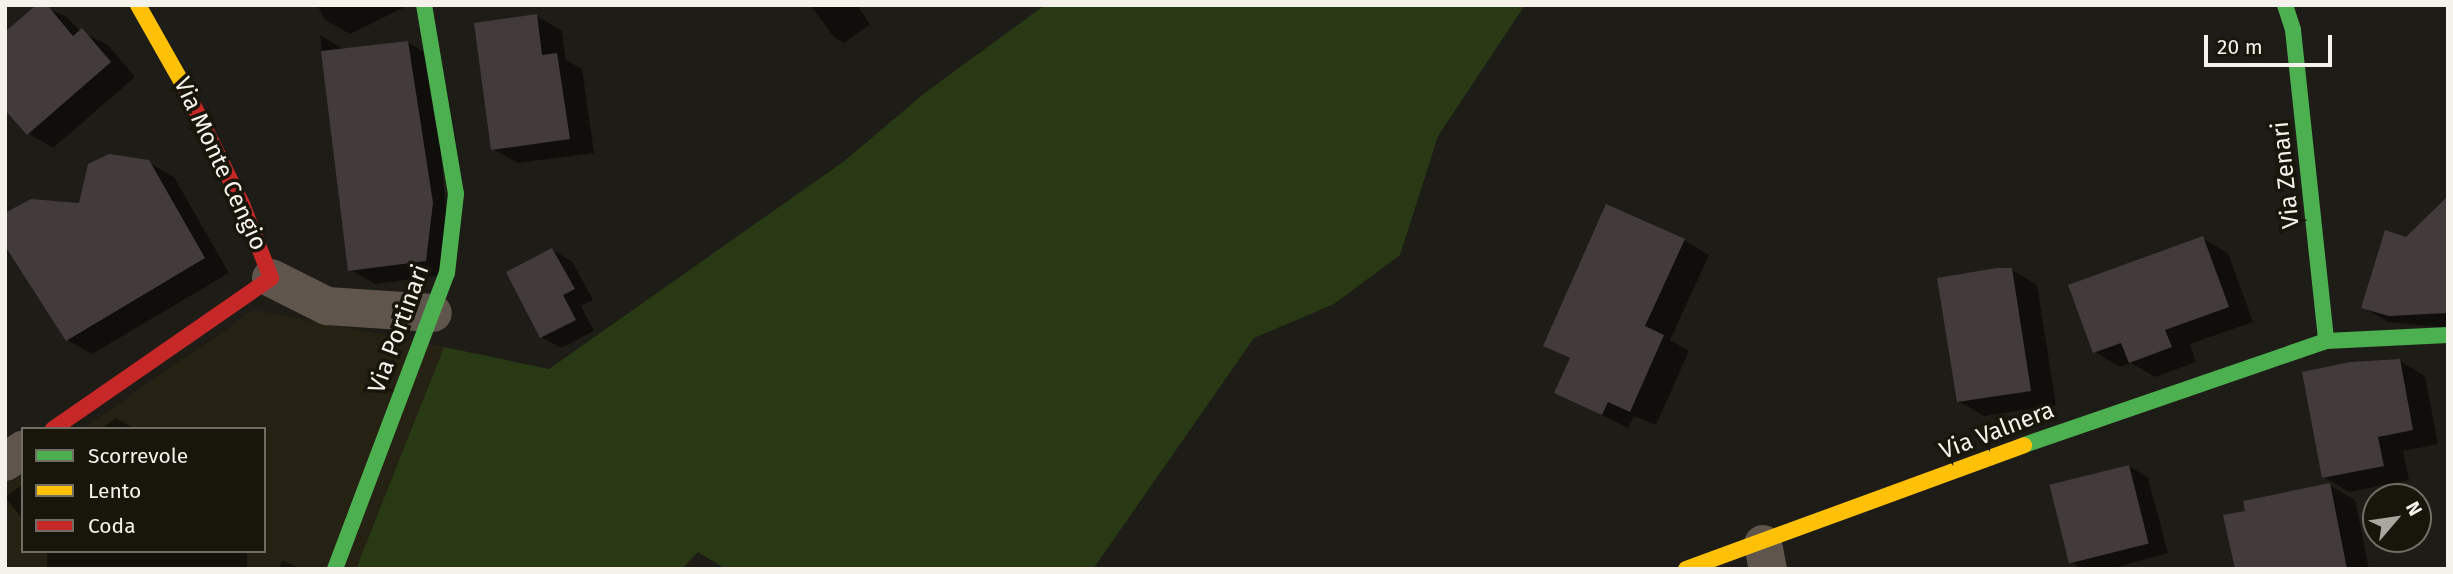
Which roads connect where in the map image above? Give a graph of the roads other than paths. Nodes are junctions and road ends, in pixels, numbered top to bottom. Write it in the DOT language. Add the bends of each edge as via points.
graph roads {
  1 [pos="138,5"];
  2 [pos="424,5"];
  3 [pos="2285,5"];
  4 [pos="271,278"];
  5 [pos="433,313"];
  6 [pos="2448,335"];
  7 [pos="2326,341"];
  8 [pos="56,427"];
  9 [pos="21,451"];
  10 [pos="5,462"];
  11 [pos="1765,557"];
  12 [pos="335,569"];
  13 [pos="1686,569"];
  1 -- 4 [label="street, Via Monte Cengio" via="170,57 236,192"];
  2 -- 5 [label="street, Via Portinari" via="456,194 447,273"];
  3 -- 7 [label="street, Via Zenari" via="2293,30"];
  4 -- 5 [label="street" via="327,306"];
  4 -- 8 [label="street, Via Monte Cengio"];
  5 -- 12 [label="street, Via Portinari"];
  6 -- 7 [label="street, Via Valnera"];
  7 -- 11 [label="street, Via Valnera" via="2054,433"];
  9 -- 10 [label="street"];
  11 -- 13 [label="street, Via Valnera"];
}
